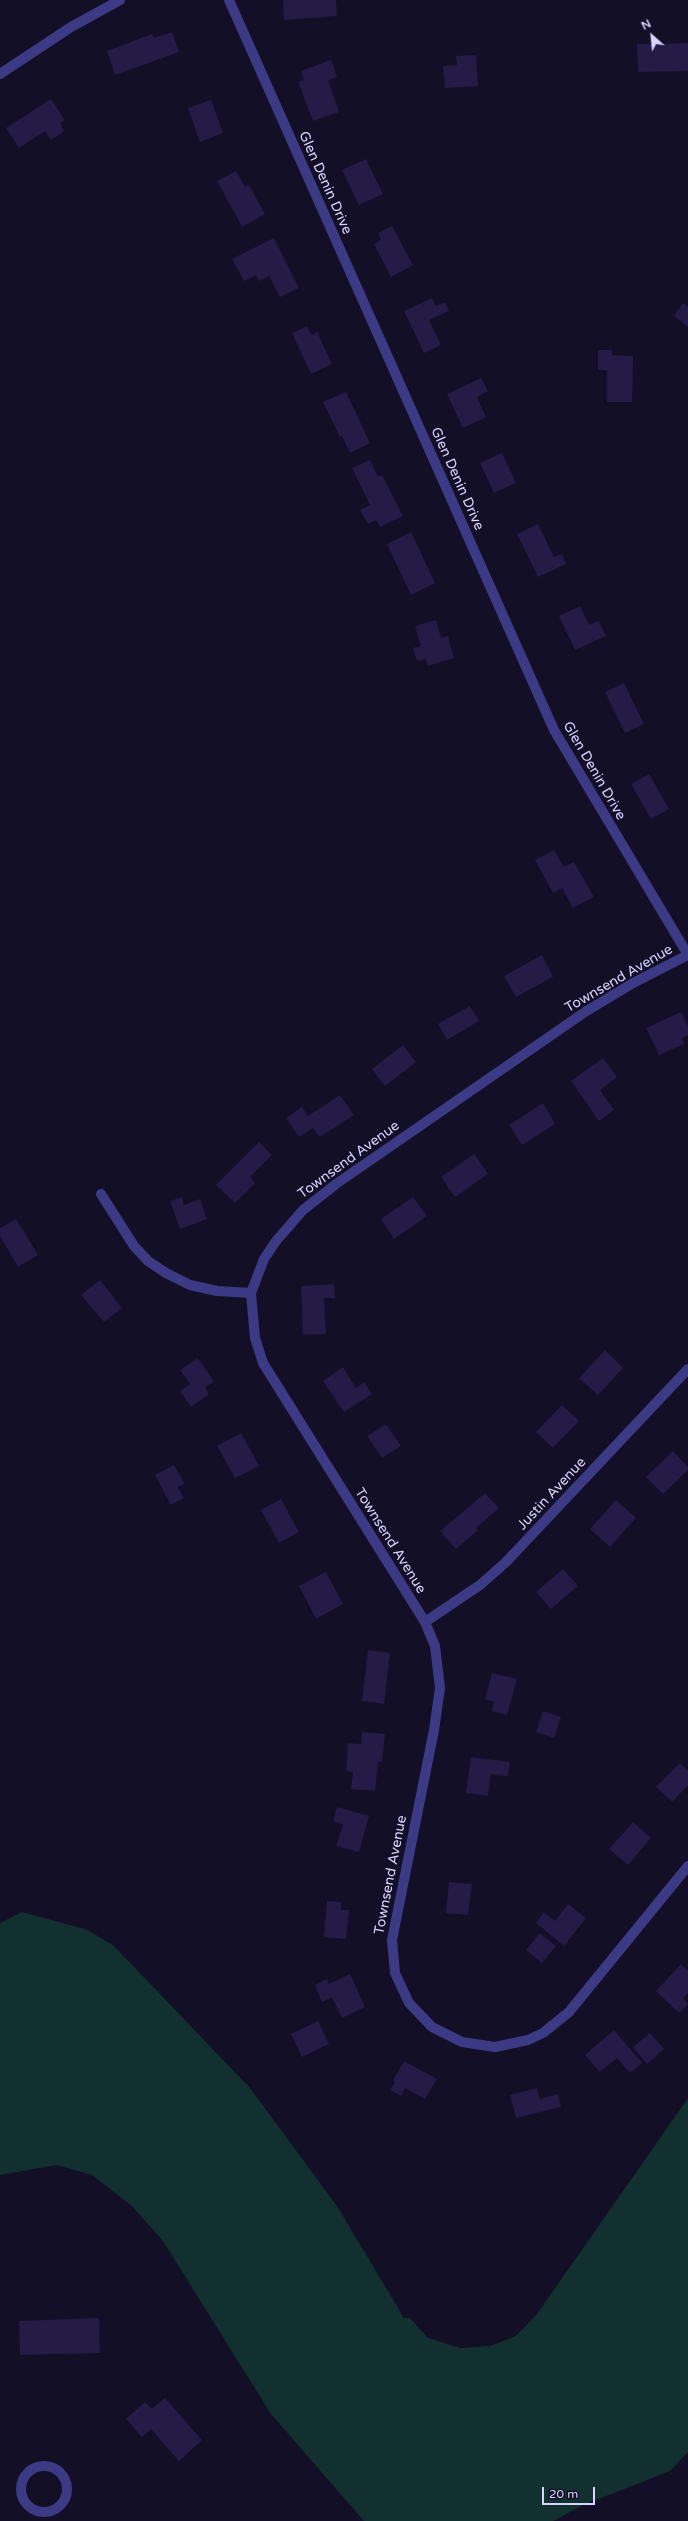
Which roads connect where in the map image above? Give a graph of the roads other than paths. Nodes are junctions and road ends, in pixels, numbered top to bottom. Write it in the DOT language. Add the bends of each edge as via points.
graph roads {
  1 [pos="120,0"];
  2 [pos="229,0"];
  3 [pos="0,74"];
  4 [pos="688,955"];
  5 [pos="100,1194"];
  6 [pos="251,1293"];
  7 [pos="688,1369"];
  8 [pos="425,1622"];
  9 [pos="688,1866"];
  10 [pos="46,2517"];
  1 -- 3 [label="street" via="71,27"];
  2 -- 4 [label="street, Glen Denin Drive" via="554,730"];
  4 -- 6 [label="street, Townsend Avenue" via="633,983 585,1012 336,1184 303,1210 276,1242 264,1259"];
  5 -- 6 [label="street" via="134,1246 148,1261 166,1273 190,1285 217,1291"];
  6 -- 8 [label="street, Townsend Avenue" via="255,1338 263,1363"];
  7 -- 8 [label="street, Justin Avenue" via="506,1562 480,1585"];
  8 -- 9 [label="street, Townsend Avenue" via="435,1646 440,1688 392,1940 395,1973 406,1998 420,2016 446,2036 478,2046 512,2045 543,2033 569,2012"];
  10 -- 10 [label="street" via="60,2506 67,2494 65,2479 61,2473 48,2466 33,2469 23,2481 21,2488 22,2496 31,2508"];
}
